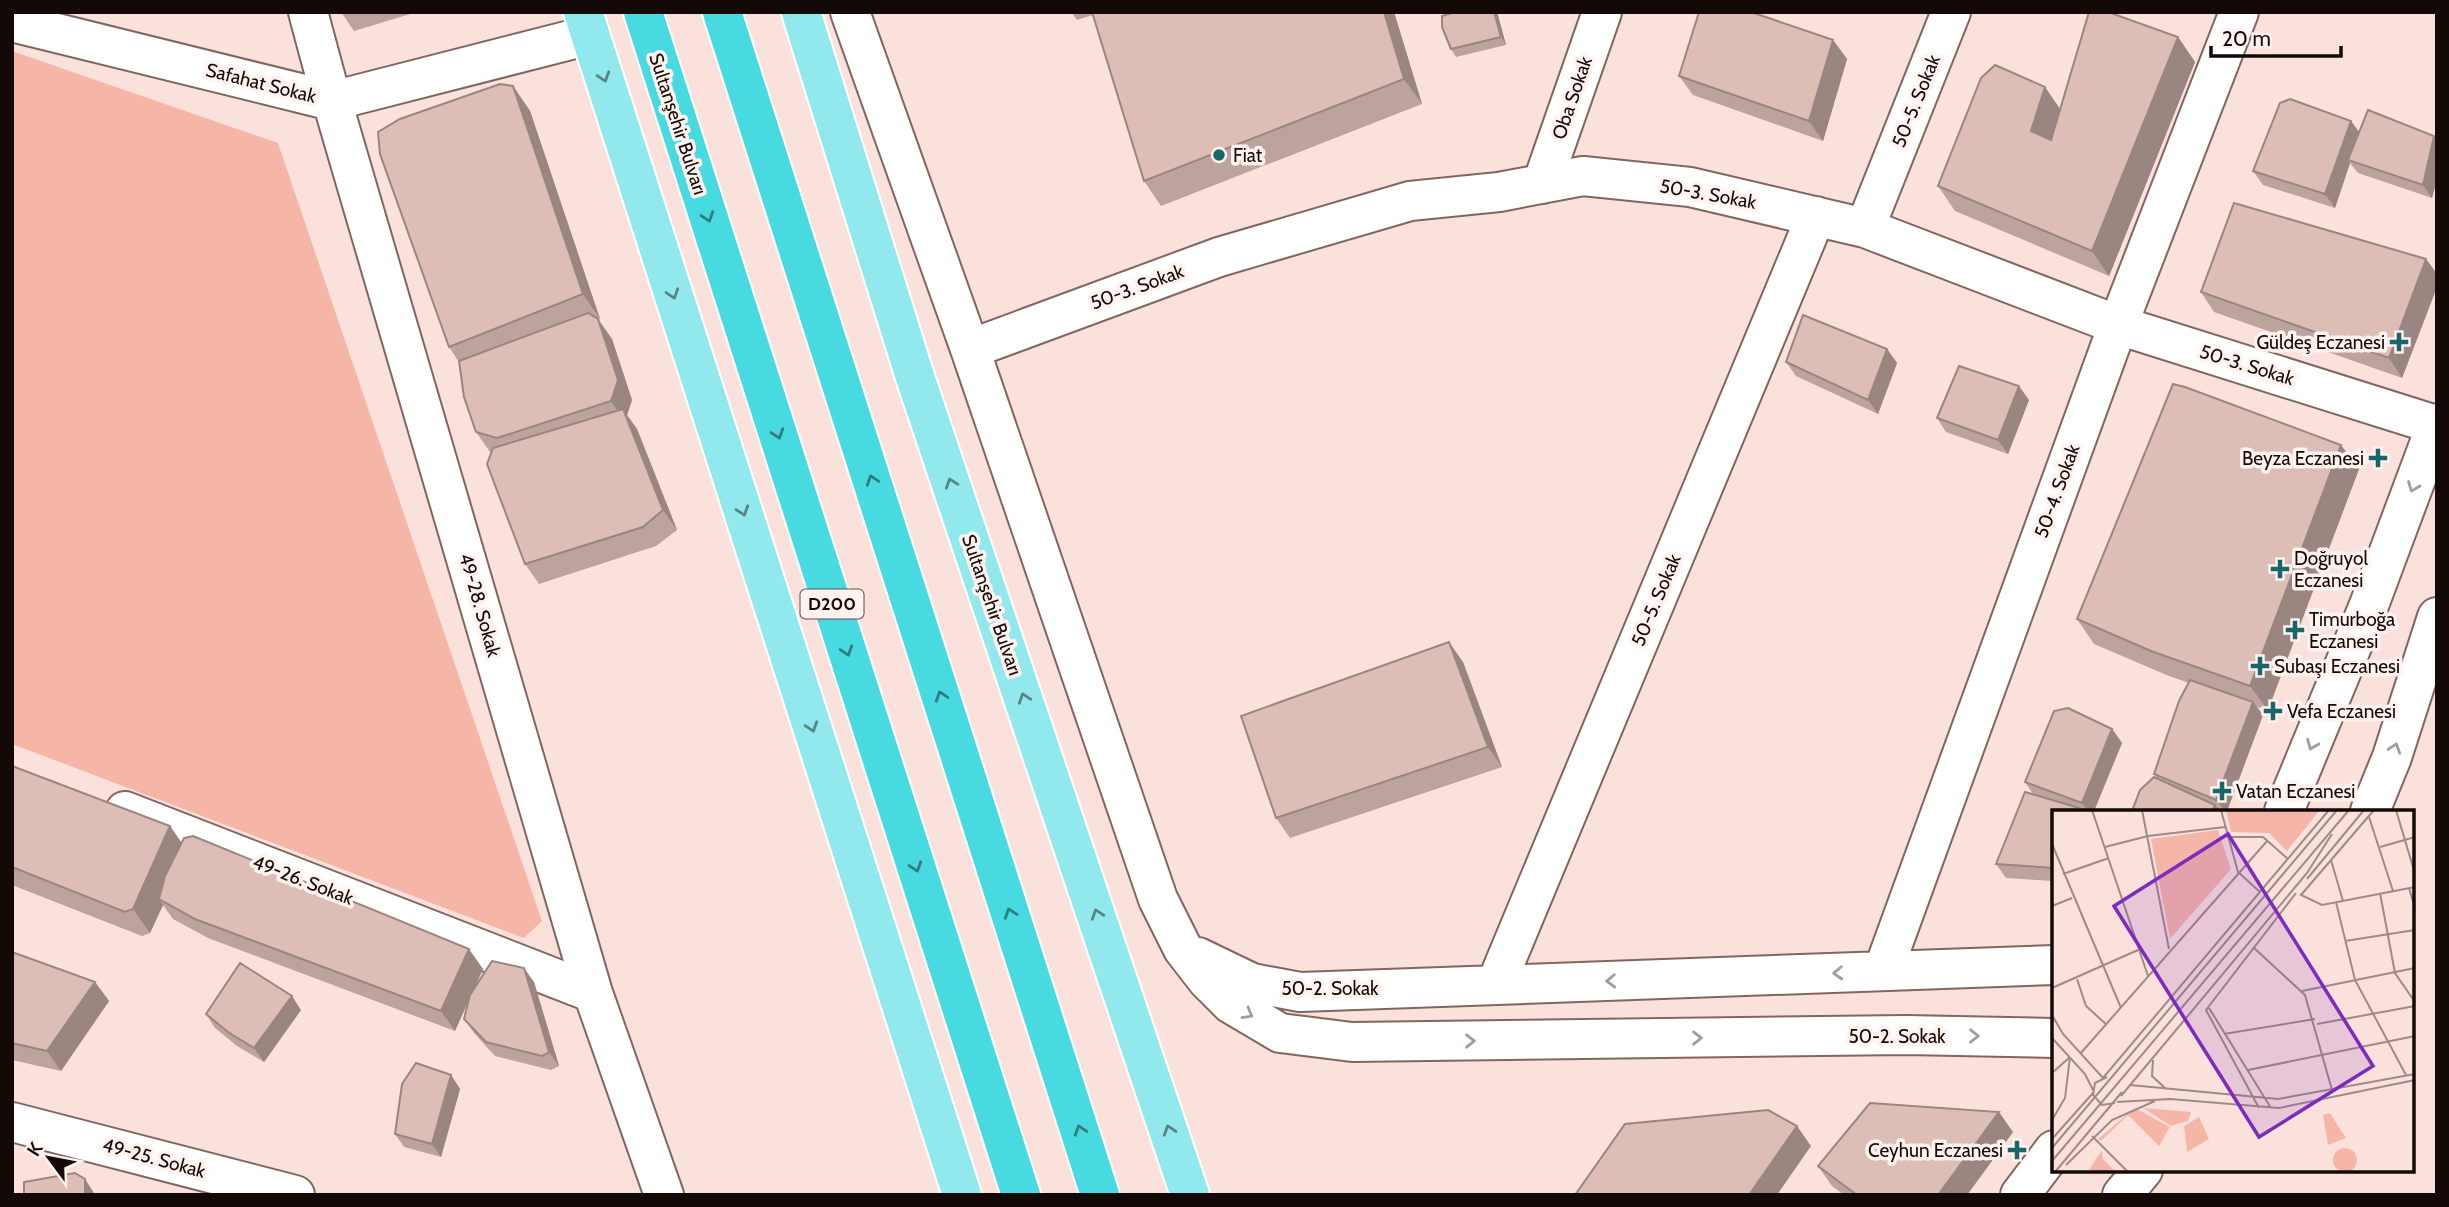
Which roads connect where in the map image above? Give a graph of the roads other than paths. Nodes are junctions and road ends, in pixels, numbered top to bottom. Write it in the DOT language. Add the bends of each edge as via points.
graph roads {
  1 [pos="308,12"];
  2 [pos="643,12"];
  3 [pos="722,12"];
  4 [pos="801,12"];
  5 [pos="850,12"];
  6 [pos="1602,12"];
  7 [pos="1951,12"];
  8 [pos="2239,12"];
  9 [pos="17,19"];
  10 [pos="587,24"];
  11 [pos="332,101"];
  12 [pos="1542,184"];
  13 [pos="1816,216"];
  14 [pos="1865,228"];
  15 [pos="2118,325"];
  16 [pos="970,349"];
  17 [pos="2436,424"];
  18 [pos="2437,617"];
  19 [pos="87,797"];
  20 [pos="2284,810"];
  21 [pos="2370,810"];
  22 [pos="1184,949"];
  23 [pos="2052,965"];
  24 [pos="1883,971"];
  25 [pos="1496,985"];
  26 [pos="593,993"];
  27 [pos="2052,1038"];
  28 [pos="12,1122"];
  29 [pos="2052,1151"];
  30 [pos="2141,1172"];
  31 [pos="295,1195"];
  32 [pos="664,1195"];
  33 [pos="962,1195"];
  34 [pos="1021,1195"];
  35 [pos="1100,1195"];
  36 [pos="1190,1195"];
  37 [pos="2020,1195"];
  38 [pos="2122,1195"];
  1 -- 11 [label="street, 49-28. Sokak"];
  2 -- 34 [label="highway, Sultanşehir Bulvarı / D200, one-way"];
  35 -- 3 [label="highway, one-way"];
  36 -- 4 [label="main road, Sultanşehir Bulvarı, one-way" via="915,377"];
  5 -- 16 [label="street"];
  6 -- 12 [label="street, Oba Sokak"];
  7 -- 14 [label="street, 50-5. Sokak"];
  8 -- 15 [label="street, 50-4. Sokak"];
  9 -- 11 [label="street, Safahat Sokak"];
  10 -- 11 [label="street, Safahat Sokak"];
  10 -- 33 [label="main road, one-way"];
  11 -- 26 [label="street, 49-28. Sokak"];
  12 -- 13 [label="street, 50-3. Sokak" via="1583,176 1690,187"];
  12 -- 16 [label="street, 50-3. Sokak" via="1410,201 1219,257"];
  13 -- 14 [label="street, 50-3. Sokak"];
  13 -- 25 [label="street, 50-5. Sokak"];
  14 -- 15 [label="street, 50-3. Sokak"];
  15 -- 17 [label="street, 50-3. Sokak"];
  15 -- 24 [label="street, 50-4. Sokak"];
  16 -- 22 [label="street" via="1158,898"];
  17 -- 20 [label="street, one-way" via="2369,605"];
  21 -- 18 [label="street, one-way"];
  19 -- 26 [label="street, 49-26. Sokak"];
  22 -- 25 [label="street, 50-2. Sokak" via="1252,983 1300,992"];
  22 -- 27 [label="street, 50-2. Sokak, one-way" via="1231,1004 1280,1033 1352,1042 1906,1035"];
  23 -- 24 [label="street, 50-2. Sokak"];
  24 -- 25 [label="street, 50-2. Sokak, one-way"];
  26 -- 32 [label="street, 49-28. Sokak"];
  28 -- 31 [label="street, 49-25. Sokak"];
  29 -- 37 [label="street"];
  30 -- 38 [label="street"];
}
